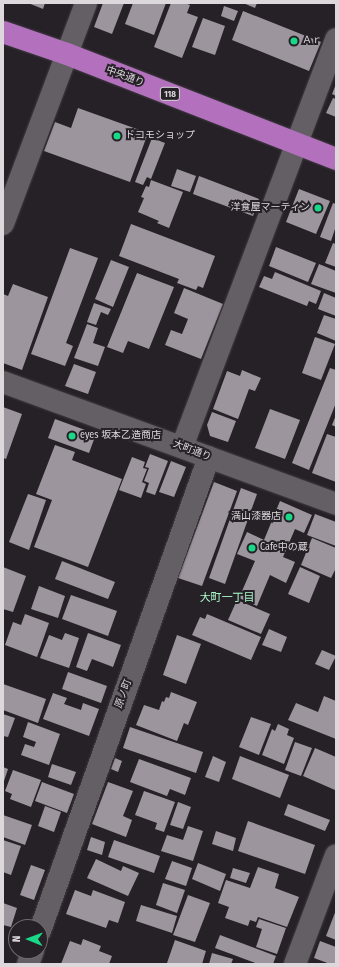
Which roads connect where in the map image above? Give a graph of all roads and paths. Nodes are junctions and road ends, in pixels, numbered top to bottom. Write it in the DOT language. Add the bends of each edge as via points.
graph roads {
  1 [pos="86,3"];
  2 [pos="3,32"];
  3 [pos="336,39"];
  4 [pos="67,54"];
  5 [pos="296,144"];
  6 [pos="336,159"];
  7 [pos="3,224"];
  8 [pos="3,382"];
  9 [pos="182,447"];
  10 [pos="209,457"];
  11 [pos="336,504"];
  12 [pos="336,855"];
  13 [pos="44,919"];
  14 [pos="295,964"];
  1 -- 4 [label="street"];
  2 -- 4 [label="highway, 中央通り / 118"];
  3 -- 5 [label="street"];
  4 -- 5 [label="highway, 中央通り / 118"];
  4 -- 7 [label="street"];
  5 -- 6 [label="highway, 中央通り / 118"];
  5 -- 9 [label="street"];
  8 -- 9 [label="street, 大町通り"];
  9 -- 10 [label="street, 大町通り"];
  10 -- 11 [label="street, 大町通り"];
  10 -- 13 [label="street, 原ノ町"];
  12 -- 14 [label="street"];
}
